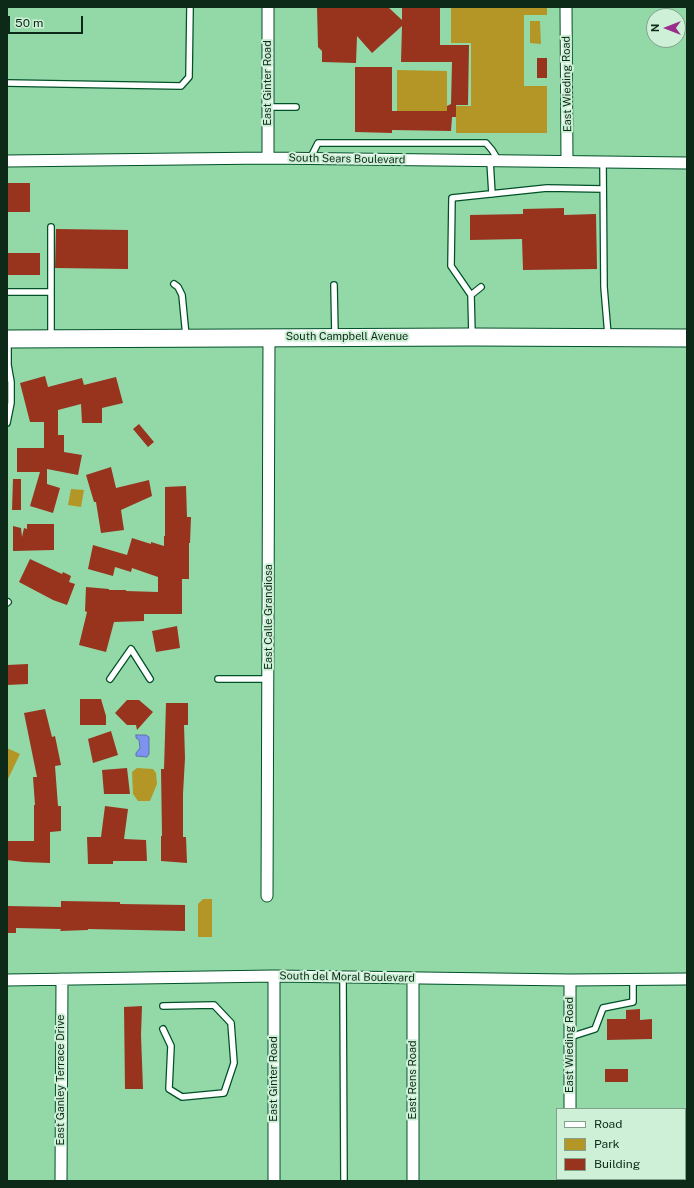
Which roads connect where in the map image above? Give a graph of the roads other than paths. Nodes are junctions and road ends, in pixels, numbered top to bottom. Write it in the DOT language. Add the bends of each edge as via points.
graph roads {
  1 [pos="190,7"];
  2 [pos="268,7"];
  3 [pos="566,7"];
  4 [pos="7,83"];
  5 [pos="268,107"];
  6 [pos="296,108"];
  7 [pos="268,158"];
  8 [pos="310,159"];
  9 [pos="7,161"];
  10 [pos="494,161"];
  11 [pos="567,161"];
  12 [pos="603,162"];
  13 [pos="687,163"];
  14 [pos="603,189"];
  15 [pos="492,194"];
  16 [pos="51,227"];
  17 [pos="174,284"];
  18 [pos="334,285"];
  19 [pos="481,287"];
  20 [pos="7,292"];
  21 [pos="50,292"];
  22 [pos="472,295"];
  23 [pos="269,337"];
  24 [pos="335,337"];
  25 [pos="472,337"];
  26 [pos="186,338"];
  27 [pos="608,338"];
  28 [pos="687,338"];
  29 [pos="8,339"];
  30 [pos="51,339"];
  31 [pos="7,423"];
  32 [pos="110,678"];
  33 [pos="150,679"];
  34 [pos="218,679"];
  35 [pos="269,679"];
  36 [pos="267,896"];
  37 [pos="274,976"];
  38 [pos="343,977"];
  39 [pos="413,978"];
  40 [pos="62,979"];
  41 [pos="687,979"];
  42 [pos="7,980"];
  43 [pos="570,980"];
  44 [pos="633,980"];
  45 [pos="163,1006"];
  46 [pos="163,1030"];
  47 [pos="570,1036"];
  48 [pos="570,1108"];
  49 [pos="632,1180"];
  50 [pos="61,1181"];
  51 [pos="274,1181"];
  52 [pos="344,1181"];
  53 [pos="413,1181"];
  54 [pos="611,1181"];
  1 -- 4 [label="lane" via="189,77 181,86"];
  2 -- 5 [label="street, East Ginter Road"];
  3 -- 11 [label="street, East Wieding Road"];
  5 -- 6 [label="lane"];
  5 -- 7 [label="street, East Ginter Road"];
  7 -- 8 [label="street, South Sears Boulevard"];
  7 -- 9 [label="street, South Sears Boulevard"];
  8 -- 10 [label="street, South Sears Boulevard"];
  8 -- 10 [label="lane" via="318,143 486,143 492,150"];
  10 -- 11 [label="street, South Sears Boulevard"];
  10 -- 15 [label="lane"];
  11 -- 12 [label="street, South Sears Boulevard"];
  12 -- 13 [label="street, South Sears Boulevard"];
  12 -- 14 [label="lane"];
  14 -- 15 [label="lane" via="547,188"];
  14 -- 27 [label="lane" via="604,287"];
  15 -- 22 [label="lane" via="452,198 451,266"];
  16 -- 30 [label="lane"];
  17 -- 26 [label="lane" via="182,295"];
  18 -- 24 [label="lane"];
  19 -- 22 [label="lane"];
  20 -- 21 [label="lane"];
  22 -- 25 [label="lane"];
  23 -- 24 [label="main road, South Campbell Avenue"];
  23 -- 26 [label="main road, South Campbell Avenue"];
  23 -- 35 [label="street, East Calle Grandiosa"];
  24 -- 25 [label="main road, South Campbell Avenue"];
  25 -- 27 [label="main road, South Campbell Avenue"];
  26 -- 30 [label="main road, South Campbell Avenue"];
  27 -- 28 [label="main road, South Campbell Avenue"];
  29 -- 30 [label="main road, South Campbell Avenue"];
  29 -- 31 [label="lane" via="11,403"];
  32 -- 33 [label="lane" via="130,649"];
  34 -- 35 [label="lane"];
  35 -- 36 [label="street, East Calle Grandiosa"];
  37 -- 38 [label="street, South del Moral Boulevard"];
  37 -- 40 [label="street, South del Moral Boulevard"];
  37 -- 51 [label="street, East Ginter Road"];
  38 -- 39 [label="street, South del Moral Boulevard"];
  38 -- 52 [label="lane"];
  39 -- 43 [label="street, South del Moral Boulevard"];
  39 -- 53 [label="street, East Rens Road"];
  40 -- 42 [label="street, South del Moral Boulevard"];
  40 -- 50 [label="street, East Ganley Terrace Drive"];
  41 -- 44 [label="street, South del Moral Boulevard"];
  43 -- 44 [label="street, South del Moral Boulevard"];
  43 -- 47 [label="street, East Wieding Road"];
  44 -- 47 [label="lane" via="633,1002 602,1008 595,1029"];
  45 -- 46 [label="lane" via="214,1005 232,1023 234,1063 224,1093 182,1096 169,1089 171,1046"];
  47 -- 48 [label="street, East Wieding Road"];
  49 -- 54 [label="lane"];
}
